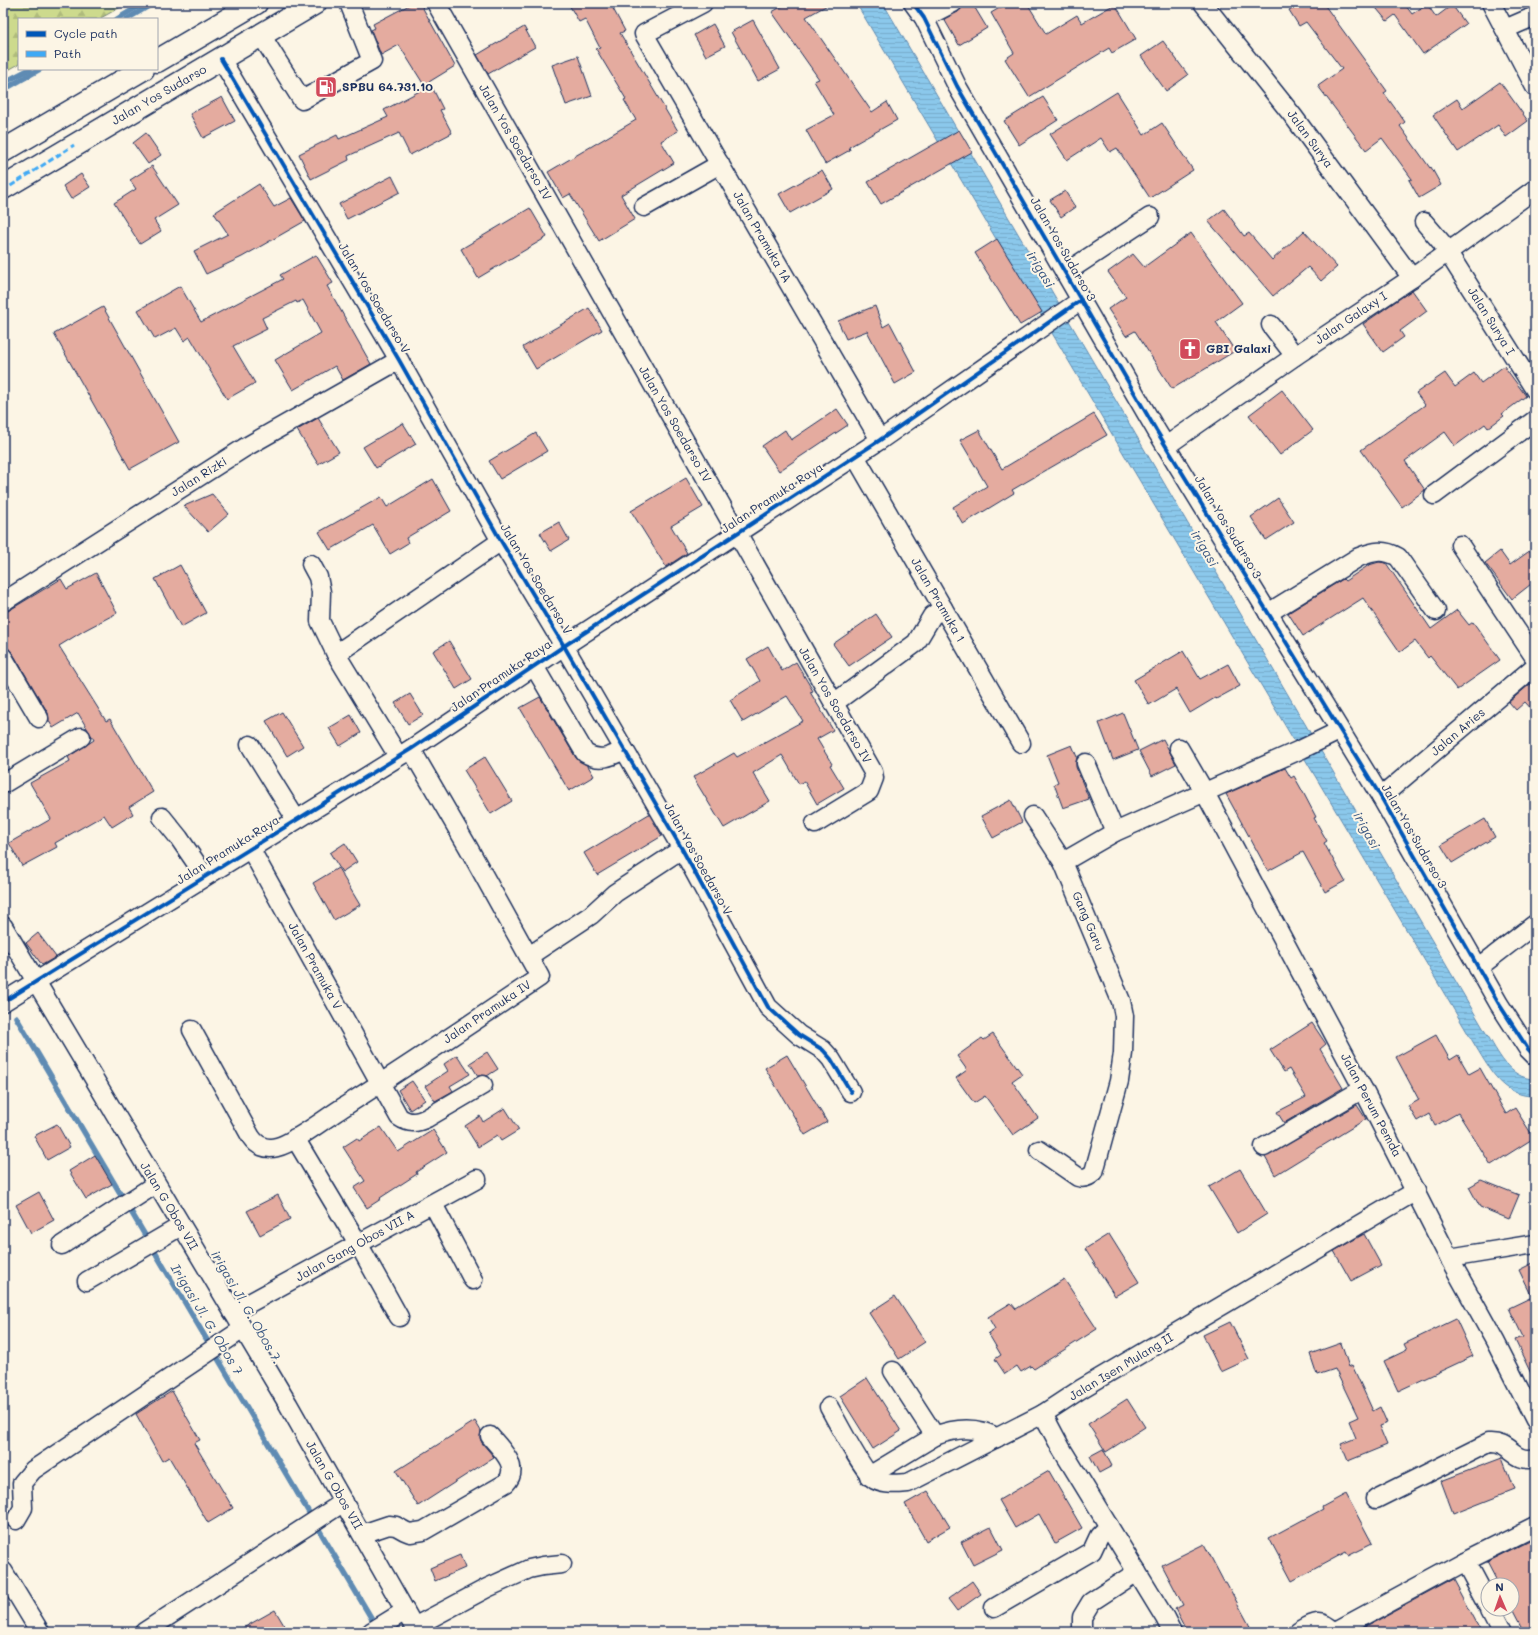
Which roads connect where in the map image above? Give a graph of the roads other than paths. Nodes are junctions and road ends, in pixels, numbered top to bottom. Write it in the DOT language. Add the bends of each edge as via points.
graph roads {
  1 [pos="256,3"];
  2 [pos="315,3"];
  3 [pos="349,3"];
  4 [pos="436,3"];
  5 [pos="703,3"];
  6 [pos="913,3"];
  7 [pos="953,3"];
  8 [pos="1203,3"];
  9 [pos="1491,3"];
  10 [pos="1535,16"];
  11 [pos="924,18"];
  12 [pos="1505,29"];
  13 [pos="261,35"];
  14 [pos="222,58"];
  15 [pos="158,60"];
  16 [pos="141,70"];
  17 [pos="1535,87"];
  18 [pos="3,151"];
  19 [pos="3,154"];
  20 [pos="720,164"];
  21 [pos="8,186"];
  22 [pos="1535,188"];
  23 [pos="644,207"];
  24 [pos="1150,217"];
  25 [pos="1437,238"];
  26 [pos="1406,270"];
  27 [pos="1065,273"];
  28 [pos="1079,302"];
  29 [pos="399,360"];
  30 [pos="1535,390"];
  31 [pos="1535,420"];
  32 [pos="1161,438"];
  33 [pos="880,440"];
  34 [pos="855,456"];
  35 [pos="1434,495"];
  36 [pos="737,534"];
  37 [pos="501,542"];
  38 [pos="1460,545"];
  39 [pos="311,564"];
  40 [pos="3,602"];
  41 [pos="943,608"];
  42 [pos="1436,611"];
  43 [pos="1268,613"];
  44 [pos="564,646"];
  45 [pos="336,654"];
  46 [pos="3,657"];
  47 [pos="1535,658"];
  48 [pos="534,666"];
  49 [pos="1535,666"];
  50 [pos="834,702"];
  51 [pos="39,718"];
  52 [pos="1339,731"];
  53 [pos="81,737"];
  54 [pos="1021,744"];
  55 [pos="250,745"];
  56 [pos="1179,748"];
  57 [pos="624,750"];
  58 [pos="404,753"];
  59 [pos="1086,763"];
  60 [pos="3,784"];
  61 [pos="1204,791"];
  62 [pos="1380,797"];
  63 [pos="1034,816"];
  64 [pos="162,817"];
  65 [pos="296,819"];
  66 [pos="815,824"];
  67 [pos="1115,832"];
  68 [pos="250,848"];
  69 [pos="682,849"];
  70 [pos="1063,862"];
  71 [pos="205,876"];
  72 [pos="1535,924"];
  73 [pos="3,926"];
  74 [pos="529,956"];
  75 [pos="1478,968"];
  76 [pos="36,981"];
  77 [pos="3,1002"];
  78 [pos="192,1030"];
  79 [pos="1535,1056"];
  80 [pos="380,1084"];
  81 [pos="483,1085"];
  82 [pos="1364,1089"];
  83 [pos="851,1092"];
  84 [pos="295,1138"];
  85 [pos="1264,1147"];
  86 [pos="1039,1150"];
  87 [pos="477,1179"];
  88 [pos="156,1184"];
  89 [pos="1416,1191"];
  90 [pos="433,1204"];
  91 [pos="182,1226"];
  92 [pos="1535,1244"];
  93 [pos="62,1245"];
  94 [pos="359,1245"];
  95 [pos="1449,1258"];
  96 [pos="473,1280"];
  97 [pos="86,1281"];
  98 [pos="233,1312"];
  99 [pos="399,1317"];
  100 [pos="243,1329"];
  101 [pos="893,1371"];
  102 [pos="829,1408"];
  103 [pos="1043,1414"];
  104 [pos="1535,1420"];
  105 [pos="490,1436"];
  106 [pos="935,1436"];
  107 [pos="996,1438"];
  108 [pos="1535,1458"];
  109 [pos="869,1476"];
  110 [pos="1376,1499"];
  111 [pos="344,1502"];
  112 [pos="16,1520"];
  113 [pos="1109,1526"];
  114 [pos="1535,1526"];
  115 [pos="362,1534"];
  116 [pos="1465,1561"];
  117 [pos="562,1564"];
  118 [pos="3,1571"];
  119 [pos="1137,1572"];
  120 [pos="1480,1589"];
  121 [pos="994,1608"];
  122 [pos="1494,1617"];
  123 [pos="412,1623"];
  124 [pos="40,1632"];
  125 [pos="144,1632"];
  126 [pos="371,1632"];
  127 [pos="1082,1632"];
  128 [pos="1172,1632"];
  129 [pos="1298,1632"];
  130 [pos="1334,1632"];
  131 [pos="1502,1632"];
  1 -- 15 [label="main road"];
  2 -- 13 [label="main road, Jalan Yos Sudarso"];
  3 -- 13 [label="street" via="372,61 302,100"];
  4 -- 36 [label="street, Jalan Yos Soedarso IV"];
  5 -- 20 [label="street, Jalan Pramuka 1A" via="644,34"];
  6 -- 11 [label="street, Jalan Yos Sudarso 3"];
  7 -- 11 [label="street"];
  8 -- 26 [label="street, Jalan Surya" via="1293,116"];
  9 -- 12 [label="street"];
  10 -- 12 [label="street"];
  11 -- 27 [label="street, Jalan Yos Sudarso 3" via="957,86"];
  12 -- 17 [label="street"];
  13 -- 14 [label="main road, Jalan Yos Sudarso"];
  14 -- 21 [label="main road, Jalan Yos Sudarso"];
  14 -- 29 [label="street, Jalan Yos Soedarso V"];
  16 -- 18 [label="main road"];
  19 -- 21 [label="main road"];
  20 -- 23 [label="street"];
  20 -- 33 [label="street, Jalan Pramuka 1A"];
  22 -- 25 [label="street, Jalan Galaxy I"];
  24 -- 27 [label="street"];
  25 -- 26 [label="street, Jalan Galaxy I"];
  25 -- 30 [label="street, Jalan Surya I"];
  26 -- 32 [label="street, Jalan Galaxy I" via="1284,342"];
  27 -- 28 [label="street, Jalan Yos Sudarso 3"];
  28 -- 32 [label="street, Jalan Yos Sudarso 3"];
  28 -- 33 [label="street, Jalan Pramuka Raya"];
  29 -- 37 [label="street, Jalan Yos Soedarso V"];
  29 -- 40 [label="street, Jalan Rizki" via="244,448"];
  31 -- 35 [label="street"];
  32 -- 43 [label="street, Jalan Yos Sudarso 3"];
  33 -- 34 [label="street, Jalan Pramuka Raya"];
  34 -- 36 [label="street, Jalan Pramuka Raya"];
  34 -- 41 [label="street, Jalan Pramuka 1"];
  36 -- 44 [label="street, Jalan Pramuka Raya"];
  36 -- 50 [label="street, Jalan Yos Soedarso IV"];
  37 -- 44 [label="street, Jalan Yos Soedarso V"];
  37 -- 45 [label="street"];
  38 -- 47 [label="street"];
  39 -- 45 [label="street, Jalan Pramuka IV" via="318,577 321,592 320,621"];
  41 -- 50 [label="street" via="932,616 916,643"];
  41 -- 54 [label="street, Jalan Pramuka 1"];
  42 -- 43 [label="street" via="1398,557 1382,551 1359,557"];
  43 -- 52 [label="street, Jalan Yos Sudarso 3"];
  44 -- 48 [label="street, Jalan Pramuka Raya"];
  44 -- 57 [label="street, Jalan Yos Soedarso V"];
  45 -- 58 [label="street, Jalan Pramuka IV"];
  46 -- 51 [label="street"];
  48 -- 57 [label="street" via="585,753 599,759"];
  48 -- 58 [label="street, Jalan Pramuka Raya"];
  49 -- 62 [label="street, Jalan Aries"];
  50 -- 66 [label="street, Jalan Yos Soedarso IV" via="870,765 874,778 869,791"];
  52 -- 61 [label="street"];
  52 -- 62 [label="street, Jalan Yos Sudarso 3"];
  53 -- 60 [label="street"];
  55 -- 65 [label="street"];
  56 -- 61 [label="street, Jalan Perum Pemda"];
  57 -- 69 [label="street, Jalan Yos Soedarso V"];
  58 -- 65 [label="street, Jalan Pramuka Raya"];
  58 -- 74 [label="street, Jalan Pramuka IV"];
  59 -- 67 [label="street"];
  61 -- 67 [label="street"];
  61 -- 82 [label="street, Jalan Perum Pemda"];
  62 -- 75 [label="street, Jalan Yos Sudarso 3"];
  63 -- 70 [label="street, Gang Garu"];
  64 -- 71 [label="street"];
  65 -- 68 [label="street, Jalan Pramuka Raya"];
  67 -- 70 [label="street"];
  68 -- 71 [label="street, Jalan Pramuka Raya"];
  68 -- 80 [label="street, Jalan Pramuka V"];
  69 -- 74 [label="street" via="615,893 591,915"];
  69 -- 83 [label="street, Jalan Yos Soedarso V" via="768,1007 795,1032 823,1050"];
  70 -- 86 [label="street, Gang Garu" via="1121,1001 1125,1029 1124,1053 1119,1082 1094,1172 1089,1177 1078,1177"];
  71 -- 76 [label="street, Jalan Pramuka Raya"];
  72 -- 75 [label="street"];
  73 -- 76 [label="street, Jalan G Obos VII"];
  74 -- 80 [label="street, Jalan Pramuka IV" via="540,977"];
  75 -- 79 [label="street, Jalan Yos Sudarso 3" via="1498,1004"];
  76 -- 77 [label="street, Jalan Pramuka Raya"];
  76 -- 88 [label="street, Jalan G Obos VII"];
  78 -- 84 [label="street, Jalan Pramuka IV" via="255,1143 270,1148 278,1147"];
  80 -- 81 [label="street, Jalan Pramuka V" via="400,1117 411,1122 427,1118"];
  80 -- 84 [label="street, Jalan Pramuka IV"];
  82 -- 85 [label="street"];
  82 -- 89 [label="street, Jalan Perum Pemda"];
  84 -- 94 [label="street"];
  87 -- 90 [label="street, Jalan Gang Obos VII A"];
  88 -- 91 [label="street, Jalan G Obos VII"];
  88 -- 93 [label="street"];
  89 -- 95 [label="street, Jalan Perum Pemda"];
  89 -- 103 [label="street, Jalan Isen Mulang II"];
  90 -- 94 [label="street, Jalan Gang Obos VII A"];
  90 -- 96 [label="street"];
  91 -- 97 [label="street"];
  91 -- 98 [label="street, Jalan G Obos VII"];
  92 -- 95 [label="street"];
  94 -- 98 [label="street, Jalan Gang Obos VII A"];
  94 -- 99 [label="street"];
  95 -- 104 [label="street, Jalan Perum Pemda" via="1496,1342"];
  98 -- 100 [label="street, Jalan G Obos VII"];
  100 -- 111 [label="street, Jalan G Obos VII"];
  100 -- 112 [label="street" via="33,1470 22,1484 23,1508"];
  101 -- 106 [label="street"];
  102 -- 109 [label="street"];
  103 -- 107 [label="street, Jalan Isen Mulang II"];
  103 -- 113 [label="street"];
  105 -- 115 [label="street" via="508,1458 512,1468 511,1476 506,1483 423,1531 405,1532 389,1525"];
  106 -- 107 [label="street" via="966,1429 985,1432"];
  106 -- 109 [label="street"];
  107 -- 109 [label="street, Jalan Isen Mulang II" via="908,1483 881,1482"];
  108 -- 110 [label="street" via="1526,1460 1503,1444 1488,1443"];
  111 -- 115 [label="street, Jalan G Obos VII"];
  111 -- 125 [label="street"];
  113 -- 119 [label="street"];
  113 -- 121 [label="street" via="1099,1536 1092,1551"];
  114 -- 116 [label="street"];
  115 -- 123 [label="street, Jalan G Obos VII"];
  116 -- 120 [label="street"];
  116 -- 130 [label="street"];
  117 -- 123 [label="street" via="529,1569"];
  118 -- 124 [label="street"];
  119 -- 127 [label="street" via="1091,1602 1082,1617"];
  119 -- 128 [label="street"];
  122 -- 131 [label="street"];
  123 -- 126 [label="street"];
  129 -- 130 [label="street" via="1320,1623 1327,1625"];
}
